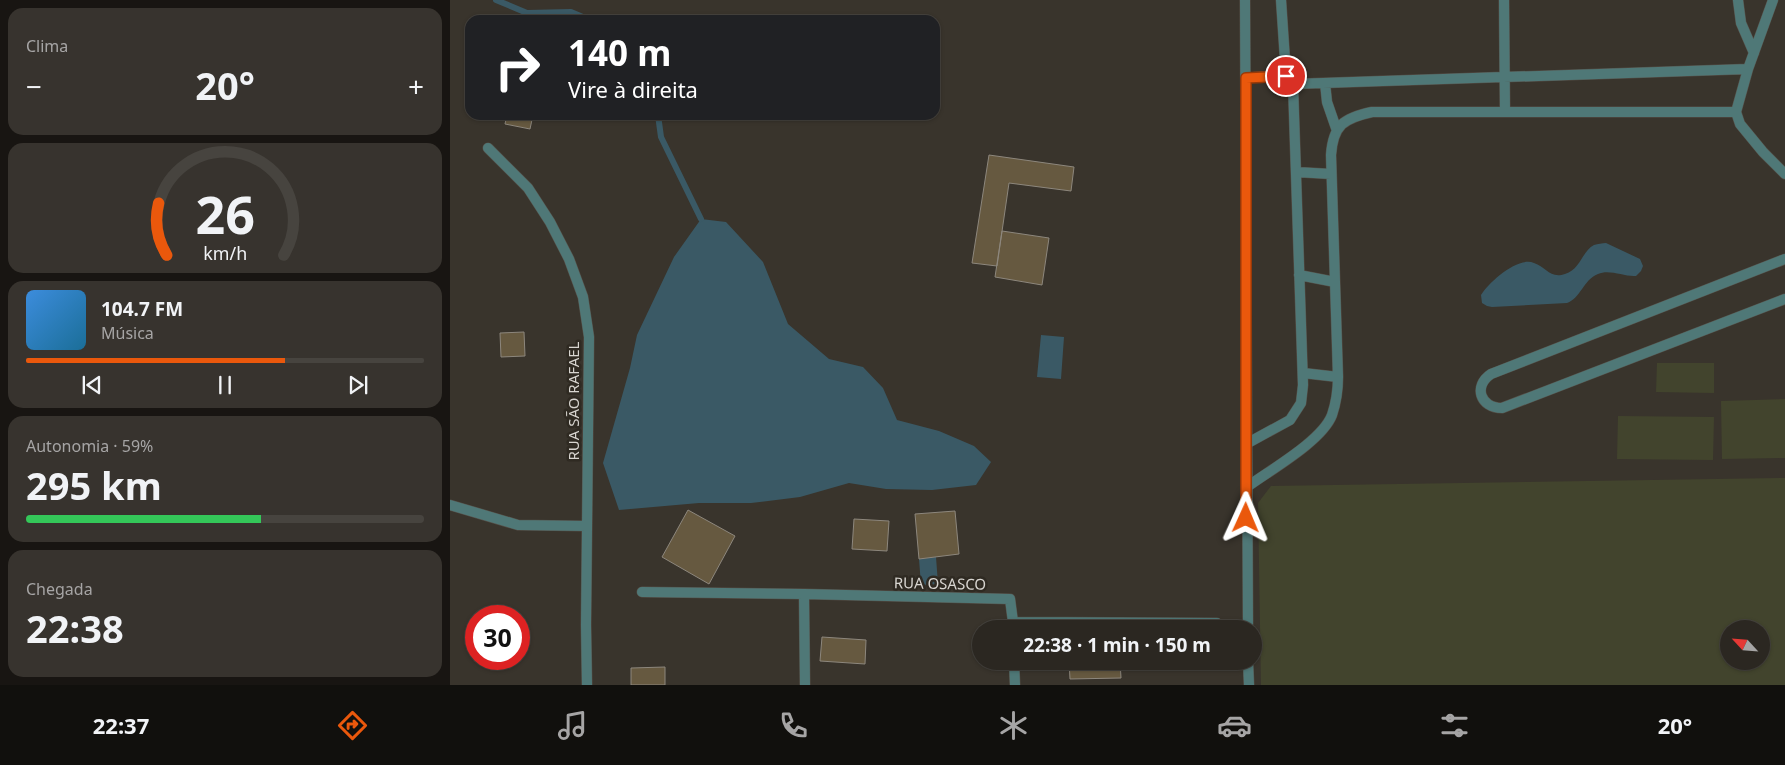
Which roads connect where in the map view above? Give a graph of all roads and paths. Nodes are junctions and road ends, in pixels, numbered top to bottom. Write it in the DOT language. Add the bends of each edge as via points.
graph roads {
  1 [pos="1245,0"];
  2 [pos="1281,0"];
  3 [pos="1504,0"];
  4 [pos="1738,0"];
  5 [pos="1773,0"];
  6 [pos="1754,53"];
  7 [pos="1748,69"];
  8 [pos="1286,76"];
  9 [pos="1504,77"];
  10 [pos="1246,78"];
  11 [pos="1325,83"];
  12 [pos="1293,84"];
  13 [pos="1505,112"];
  14 [pos="1736,112"];
  15 [pos="1336,128"];
  16 [pos="488,148"];
  17 [pos="1296,172"];
  18 [pos="1331,174"];
  19 [pos="1785,174"];
  20 [pos="1785,259"];
  21 [pos="1299,275"];
  22 [pos="1335,282"];
  23 [pos="1785,299"];
  24 [pos="1302,373"];
  25 [pos="1338,377"];
  26 [pos="1246,444"];
  27 [pos="1247,487"];
  28 [pos="450,505"];
  29 [pos="587,526"];
  30 [pos="642,592"];
  31 [pos="804,594"];
  32 [pos="1012,620"];
  33 [pos="1248,620"];
  34 [pos="1014,670"];
  35 [pos="1248,670"];
  36 [pos="587,685"];
  37 [pos="805,685"];
  38 [pos="1015,685"];
  39 [pos="1249,685"];
  1 -- 10 [label="street"];
  2 -- 8 [label="street"];
  3 -- 9 [label="street"];
  4 -- 6 [label="street" via="1741,23"];
  5 -- 6 [label="street"];
  6 -- 7 [label="street"];
  7 -- 9 [label="street"];
  7 -- 14 [label="street"];
  8 -- 10 [label="street"];
  8 -- 12 [label="street"];
  9 -- 11 [label="street"];
  9 -- 13 [label="street"];
  10 -- 26 [label="street"];
  11 -- 12 [label="street"];
  11 -- 15 [label="street" via="1327,102"];
  12 -- 17 [label="street"];
  13 -- 14 [label="street"];
  13 -- 15 [label="street" via="1372,112 1356,116"];
  14 -- 19 [label="street" via="1740,124"];
  15 -- 18 [label="street" via="1332,140"];
  16 -- 29 [label="street, RUA SÃO RAFAEL" via="528,188 550,222 583,297 590,338"];
  17 -- 18 [label="street"];
  17 -- 21 [label="street"];
  18 -- 22 [label="street"];
  20 -- 23 [label="street" via="1491,374 1481,386 1482,397 1490,406 1502,408"];
  21 -- 22 [label="street"];
  21 -- 24 [label="street"];
  22 -- 25 [label="street"];
  24 -- 25 [label="street"];
  24 -- 26 [label="street" via="1301,403 1290,420"];
  25 -- 27 [label="street" via="1332,416 1317,437"];
  26 -- 27 [label="street"];
  27 -- 33 [label="street"];
  28 -- 29 [label="street" via="518,525"];
  29 -- 36 [label="street, RUA SÃO RAFAEL"];
  30 -- 31 [label="street, RUA OSASCO"];
  31 -- 32 [label="street, RUA OSASCO" via="1010,600"];
  31 -- 37 [label="street"];
  34 -- 38 [label="street"];
  35 -- 39 [label="street"];
}
